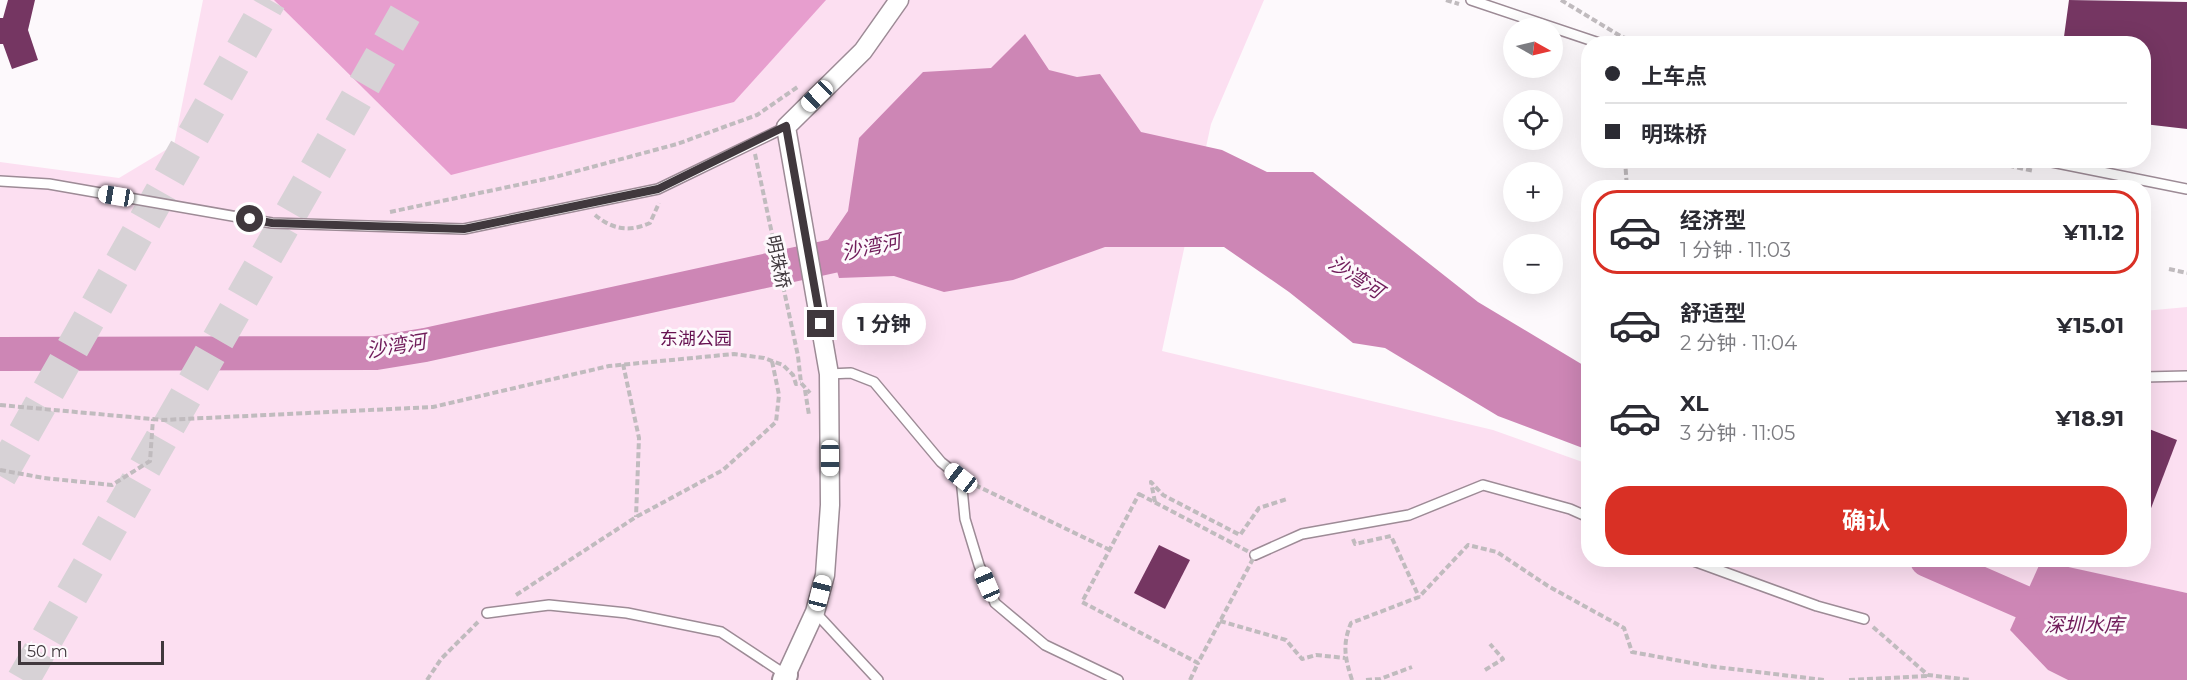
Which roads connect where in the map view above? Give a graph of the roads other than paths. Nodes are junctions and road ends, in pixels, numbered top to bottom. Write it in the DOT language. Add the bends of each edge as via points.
graph roads {
  1 [pos="899,0"];
  2 [pos="1471,0"];
  3 [pos="1581,37"];
  4 [pos="786,126"];
  5 [pos="2082,168"];
  6 [pos="2142,180"];
  7 [pos="0,182"];
  8 [pos="2151,182"];
  9 [pos="2187,189"];
  10 [pos="829,374"];
  11 [pos="2187,376"];
  12 [pos="2151,377"];
  13 [pos="1581,514"];
  14 [pos="1254,555"];
  15 [pos="1709,567"];
  16 [pos="815,612"];
  17 [pos="488,613"];
  18 [pos="1864,619"];
  19 [pos="785,677"];
  20 [pos="878,680"];
  21 [pos="1118,680"];
  1 -- 4 [label="street" via="863,51"];
  2 -- 3 [label="lane"];
  4 -- 7 [label="lane" via="661,187 464,229 272,223 49,184"];
  4 -- 10 [label="street, 明珠桥"];
  5 -- 6 [label="lane"];
  8 -- 9 [label="lane"];
  10 -- 16 [label="street, 明珠桥" via="830,505 825,575"];
  10 -- 21 [label="lane" via="851,373 874,382 941,462 961,478 965,519 995,603 1045,645"];
  11 -- 12 [label="lane"];
  13 -- 14 [label="lane" via="1483,485 1409,515 1302,534"];
  15 -- 18 [label="lane"];
  16 -- 19 [label="street, 明珠桥"];
  16 -- 20 [label="lane"];
  17 -- 19 [label="lane" via="549,605 627,613 709,629 720,632"];
}
